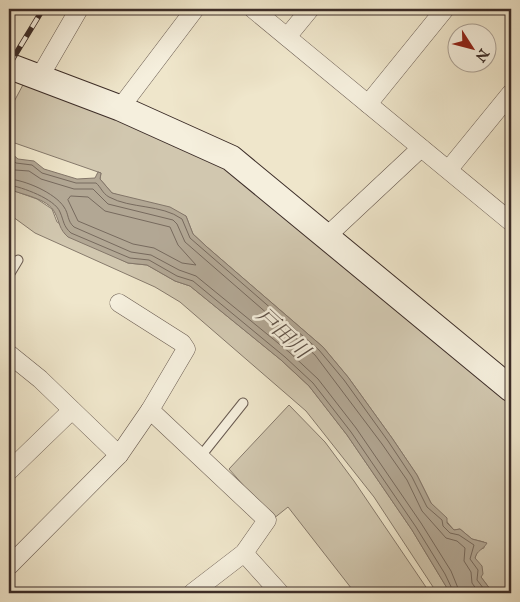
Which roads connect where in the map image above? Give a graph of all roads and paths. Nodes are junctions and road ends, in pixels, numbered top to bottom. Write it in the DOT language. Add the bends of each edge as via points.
graph roads {
  1 [pos="79,9"];
  2 [pos="195,9"];
  3 [pos="253,9"];
  4 [pos="310,9"];
  5 [pos="444,9"];
  6 [pos="287,37"];
  7 [pos="9,66"];
  8 [pos="39,78"];
  9 [pos="511,93"];
  10 [pos="368,104"];
  11 [pos="120,108"];
  12 [pos="421,148"];
  13 [pos="449,169"];
  14 [pos="511,222"];
  15 [pos="327,236"];
  16 [pos="18,260"];
  17 [pos="9,275"];
  18 [pos="119,303"];
  19 [pos="9,354"];
  20 [pos="511,389"];
  21 [pos="243,403"];
  22 [pos="72,410"];
  23 [pos="150,410"];
  24 [pos="118,454"];
  25 [pos="200,457"];
  26 [pos="9,471"];
  27 [pos="244,553"];
  28 [pos="9,566"];
  29 [pos="192,593"];
  30 [pos="280,593"];
  1 -- 8 [label="street"];
  2 -- 11 [label="street"];
  3 -- 6 [label="street"];
  4 -- 6 [label="street"];
  5 -- 10 [label="street"];
  6 -- 10 [label="street"];
  7 -- 8 [label="street"];
  8 -- 11 [label="street"];
  9 -- 13 [label="street"];
  10 -- 12 [label="street"];
  11 -- 15 [label="street" via="232,158"];
  12 -- 13 [label="street"];
  12 -- 15 [label="street"];
  13 -- 14 [label="street"];
  15 -- 20 [label="street"];
  16 -- 17 [label="lane"];
  18 -- 23 [label="street" via="182,343 186,349"];
  19 -- 22 [label="street"];
  21 -- 25 [label="lane"];
  22 -- 24 [label="street"];
  22 -- 26 [label="street"];
  23 -- 24 [label="street"];
  23 -- 25 [label="street"];
  24 -- 28 [label="street"];
  25 -- 27 [label="street" via="267,520"];
  27 -- 29 [label="street"];
  27 -- 30 [label="street"];
}
